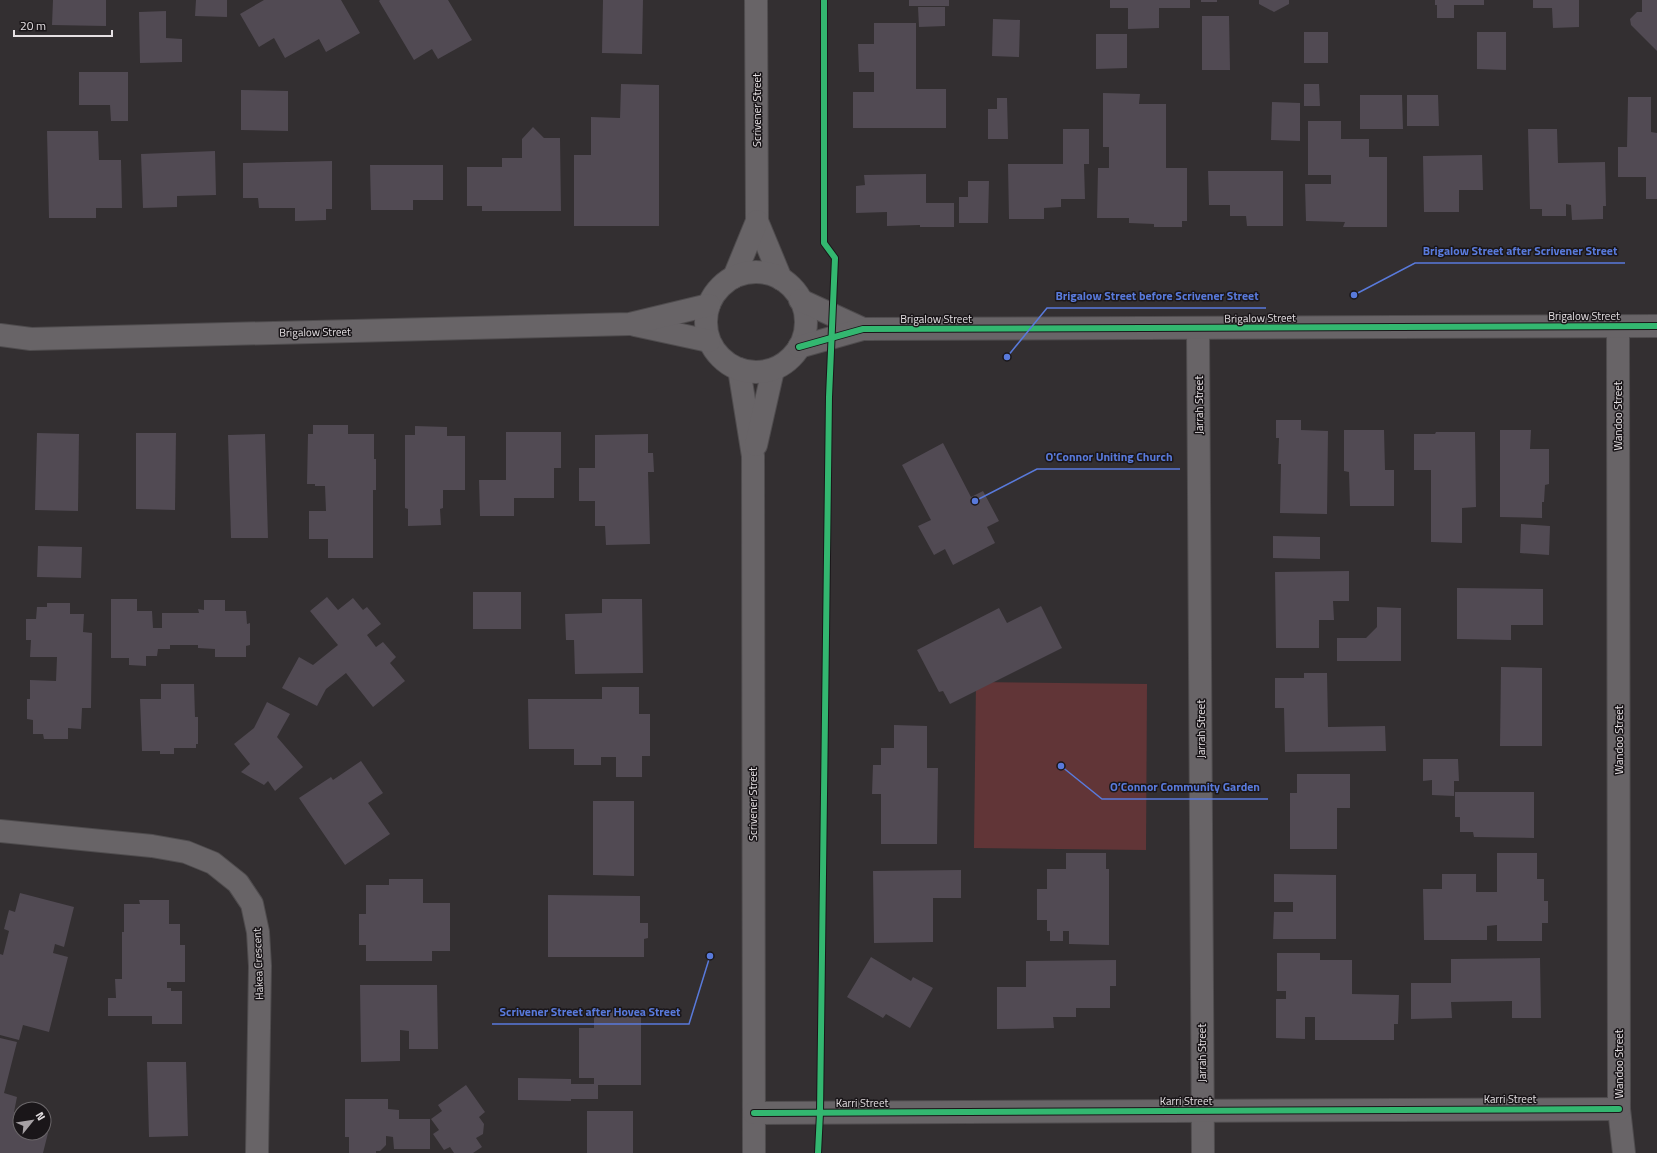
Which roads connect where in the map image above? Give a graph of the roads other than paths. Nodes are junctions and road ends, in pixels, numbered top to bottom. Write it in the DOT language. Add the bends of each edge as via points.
graph roads {
  1 [pos="756,0"];
  2 [pos="757,220"];
  3 [pos="734,277"];
  4 [pos="781,279"];
  5 [pos="800,300"];
  6 [pos="709,305"];
  7 [pos="630,324"];
  8 [pos="1618,326"];
  9 [pos="1657,326"];
  10 [pos="863,329"];
  11 [pos="1198,329"];
  12 [pos="0,335"];
  13 [pos="709,341"];
  14 [pos="799,347"];
  15 [pos="739,369"];
  16 [pos="773,370"];
  17 [pos="753,456"];
  18 [pos="0,831"];
  19 [pos="1619,1108"];
  20 [pos="1203,1111"];
  21 [pos="754,1114"];
  22 [pos="257,1153"];
  23 [pos="754,1153"];
  24 [pos="1203,1153"];
  25 [pos="1624,1153"];
  1 -- 2 [label="street, Scrivener Street"];
  2 -- 3 [label="street, Scrivener Street"];
  2 -- 4 [label="street, Scrivener Street"];
  3 -- 4 [label="street" via="757,272"];
  3 -- 6 [label="street" via="721,286"];
  4 -- 5 [label="street"];
  5 -- 10 [label="street, Brigalow Street"];
  5 -- 14 [label="street" via="806,316 805,332"];
  6 -- 7 [label="street, Brigalow Street"];
  6 -- 13 [label="street" via="706,329"];
  7 -- 12 [label="street, Brigalow Street" via="31,339"];
  7 -- 13 [label="street, Brigalow Street"];
  8 -- 9 [label="street, Brigalow Street"];
  8 -- 11 [label="street, Brigalow Street"];
  8 -- 19 [label="street, Wandoo Street"];
  10 -- 11 [label="street, Brigalow Street"];
  10 -- 14 [label="street, Brigalow Street"];
  11 -- 20 [label="street, Jarrah Street"];
  13 -- 15 [label="street" via="721,358"];
  14 -- 16 [label="street" via="787,361"];
  15 -- 16 [label="street" via="760,372"];
  15 -- 17 [label="street, Scrivener Street"];
  16 -- 17 [label="street, Scrivener Street"];
  17 -- 21 [label="street, Scrivener Street"];
  18 -- 22 [label="street, Hakea Crescent" via="152,846 186,852 213,863 238,883 252,904 258,932 260,966"];
  19 -- 20 [label="street, Karri Street"];
  19 -- 25 [label="street, Wandoo Street"];
  20 -- 21 [label="street, Karri Street"];
  20 -- 24 [label="street, Jarrah Street"];
  21 -- 23 [label="street, Scrivener Street"];
}
